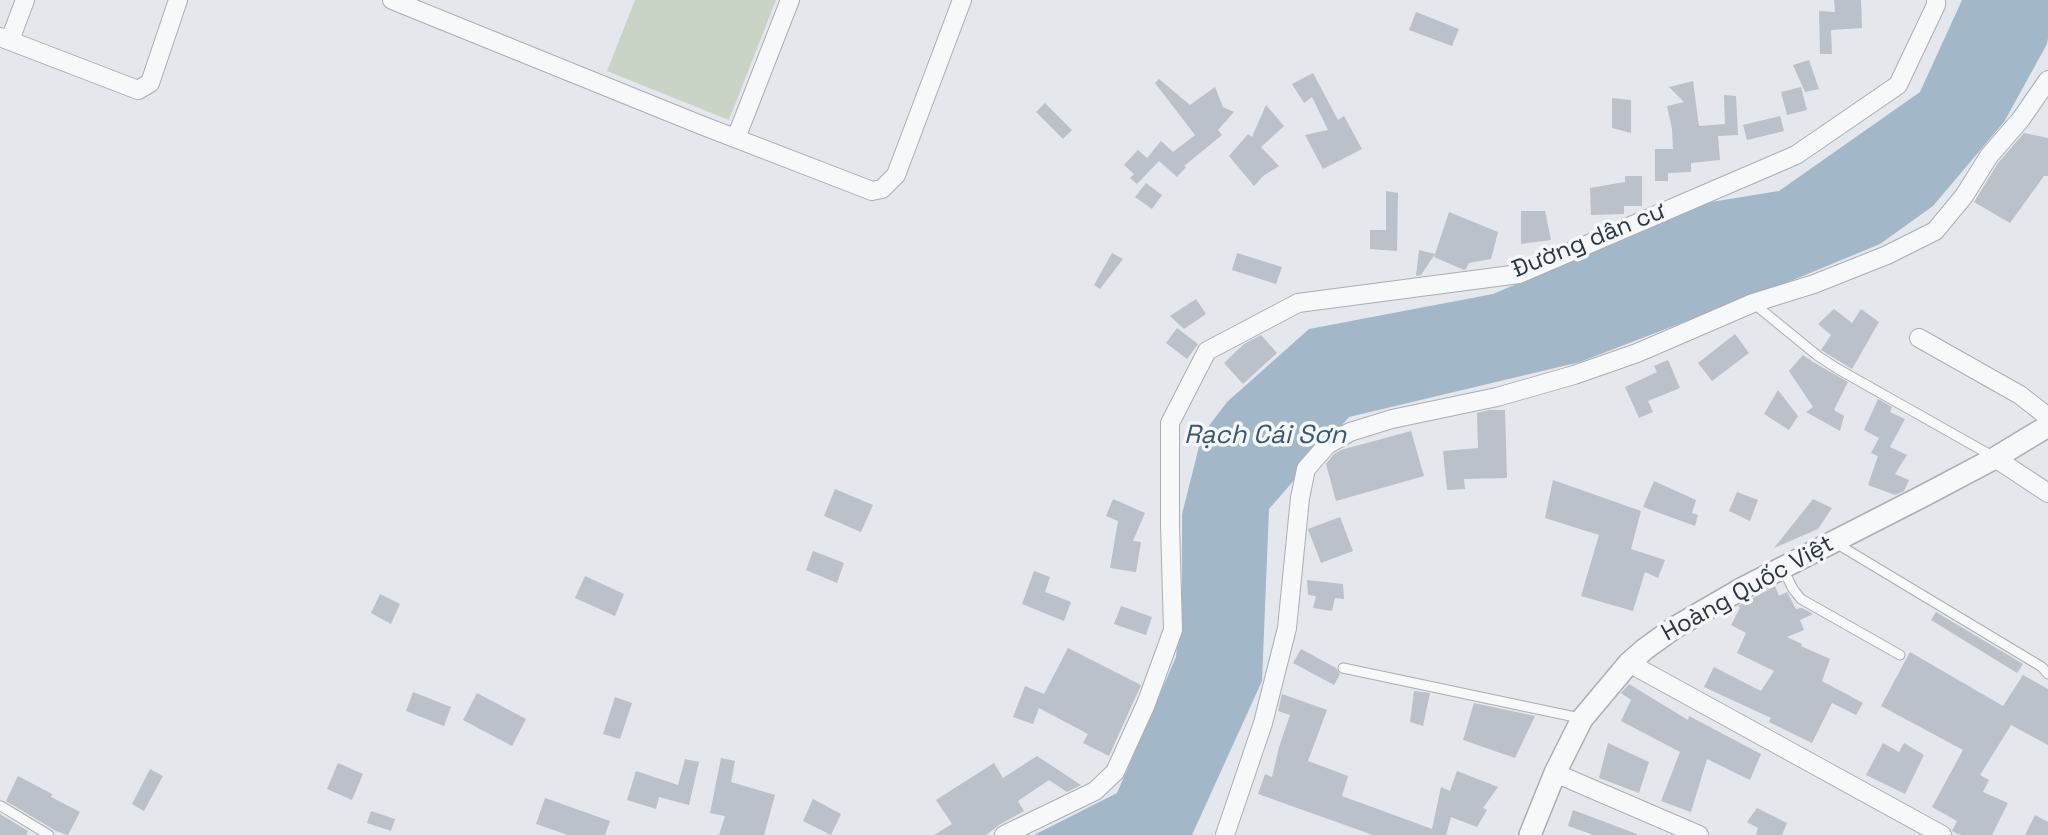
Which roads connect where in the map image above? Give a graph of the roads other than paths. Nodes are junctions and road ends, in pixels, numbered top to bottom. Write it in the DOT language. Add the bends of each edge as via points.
graph roads {
  1 [pos="25,0"];
  2 [pos="178,0"];
  3 [pos="391,0"];
  4 [pos="790,0"];
  5 [pos="962,0"];
  6 [pos="1936,0"];
  7 [pos="5,39"];
  8 [pos="2048,80"];
  9 [pos="736,138"];
  10 [pos="1753,303"];
  11 [pos="1919,338"];
  12 [pos="2048,417"];
  13 [pos="2048,426"];
  14 [pos="1995,458"];
  15 [pos="2048,493"];
  16 [pos="1832,542"];
  17 [pos="1782,567"];
  18 [pos="1900,655"];
  19 [pos="1629,663"];
  20 [pos="1343,668"];
  21 [pos="2048,674"];
  22 [pos="1582,719"];
  23 [pos="1555,773"];
  24 [pos="1,806"];
  25 [pos="49,835"];
  26 [pos="1004,835"];
  27 [pos="1225,835"];
  28 [pos="1530,835"];
  29 [pos="1699,835"];
  30 [pos="1942,835"];
  1 -- 7 [label="street"];
  2 -- 7 [label="street" via="150,83 138,90"];
  3 -- 9 [label="street"];
  4 -- 9 [label="street"];
  5 -- 9 [label="street" via="896,174 882,189 872,191"];
  6 -- 26 [label="street, Đường dân cư" via="1898,85 1796,155 1519,274 1298,303 1208,351 1170,424 1173,630 1146,704 1115,772 1095,791"];
  8 -- 10 [label="street" via="1935,231 1887,255"];
  10 -- 14 [label="lane" via="1838,369"];
  10 -- 27 [label="street" via="1586,370 1497,397 1392,419 1350,432 1327,445 1306,469 1286,628 1264,723"];
  11 -- 12 [label="street"];
  13 -- 14 [label="street, Hoàng Quốc Việt"];
  14 -- 15 [label="street"];
  14 -- 16 [label="street, Hoàng Quốc Việt"];
  16 -- 17 [label="street, Hoàng Quốc Việt"];
  16 -- 21 [label="lane"];
  17 -- 18 [label="lane" via="1801,599"];
  17 -- 19 [label="street, Hoàng Quốc Việt" via="1674,628"];
  19 -- 22 [label="street, Hoàng Quốc Việt"];
  19 -- 30 [label="street"];
  20 -- 22 [label="lane"];
  22 -- 23 [label="street, Hoàng Quốc Việt"];
  23 -- 28 [label="street, Hoàng Quốc Việt"];
  23 -- 29 [label="street"];
  24 -- 25 [label="lane"];
}
